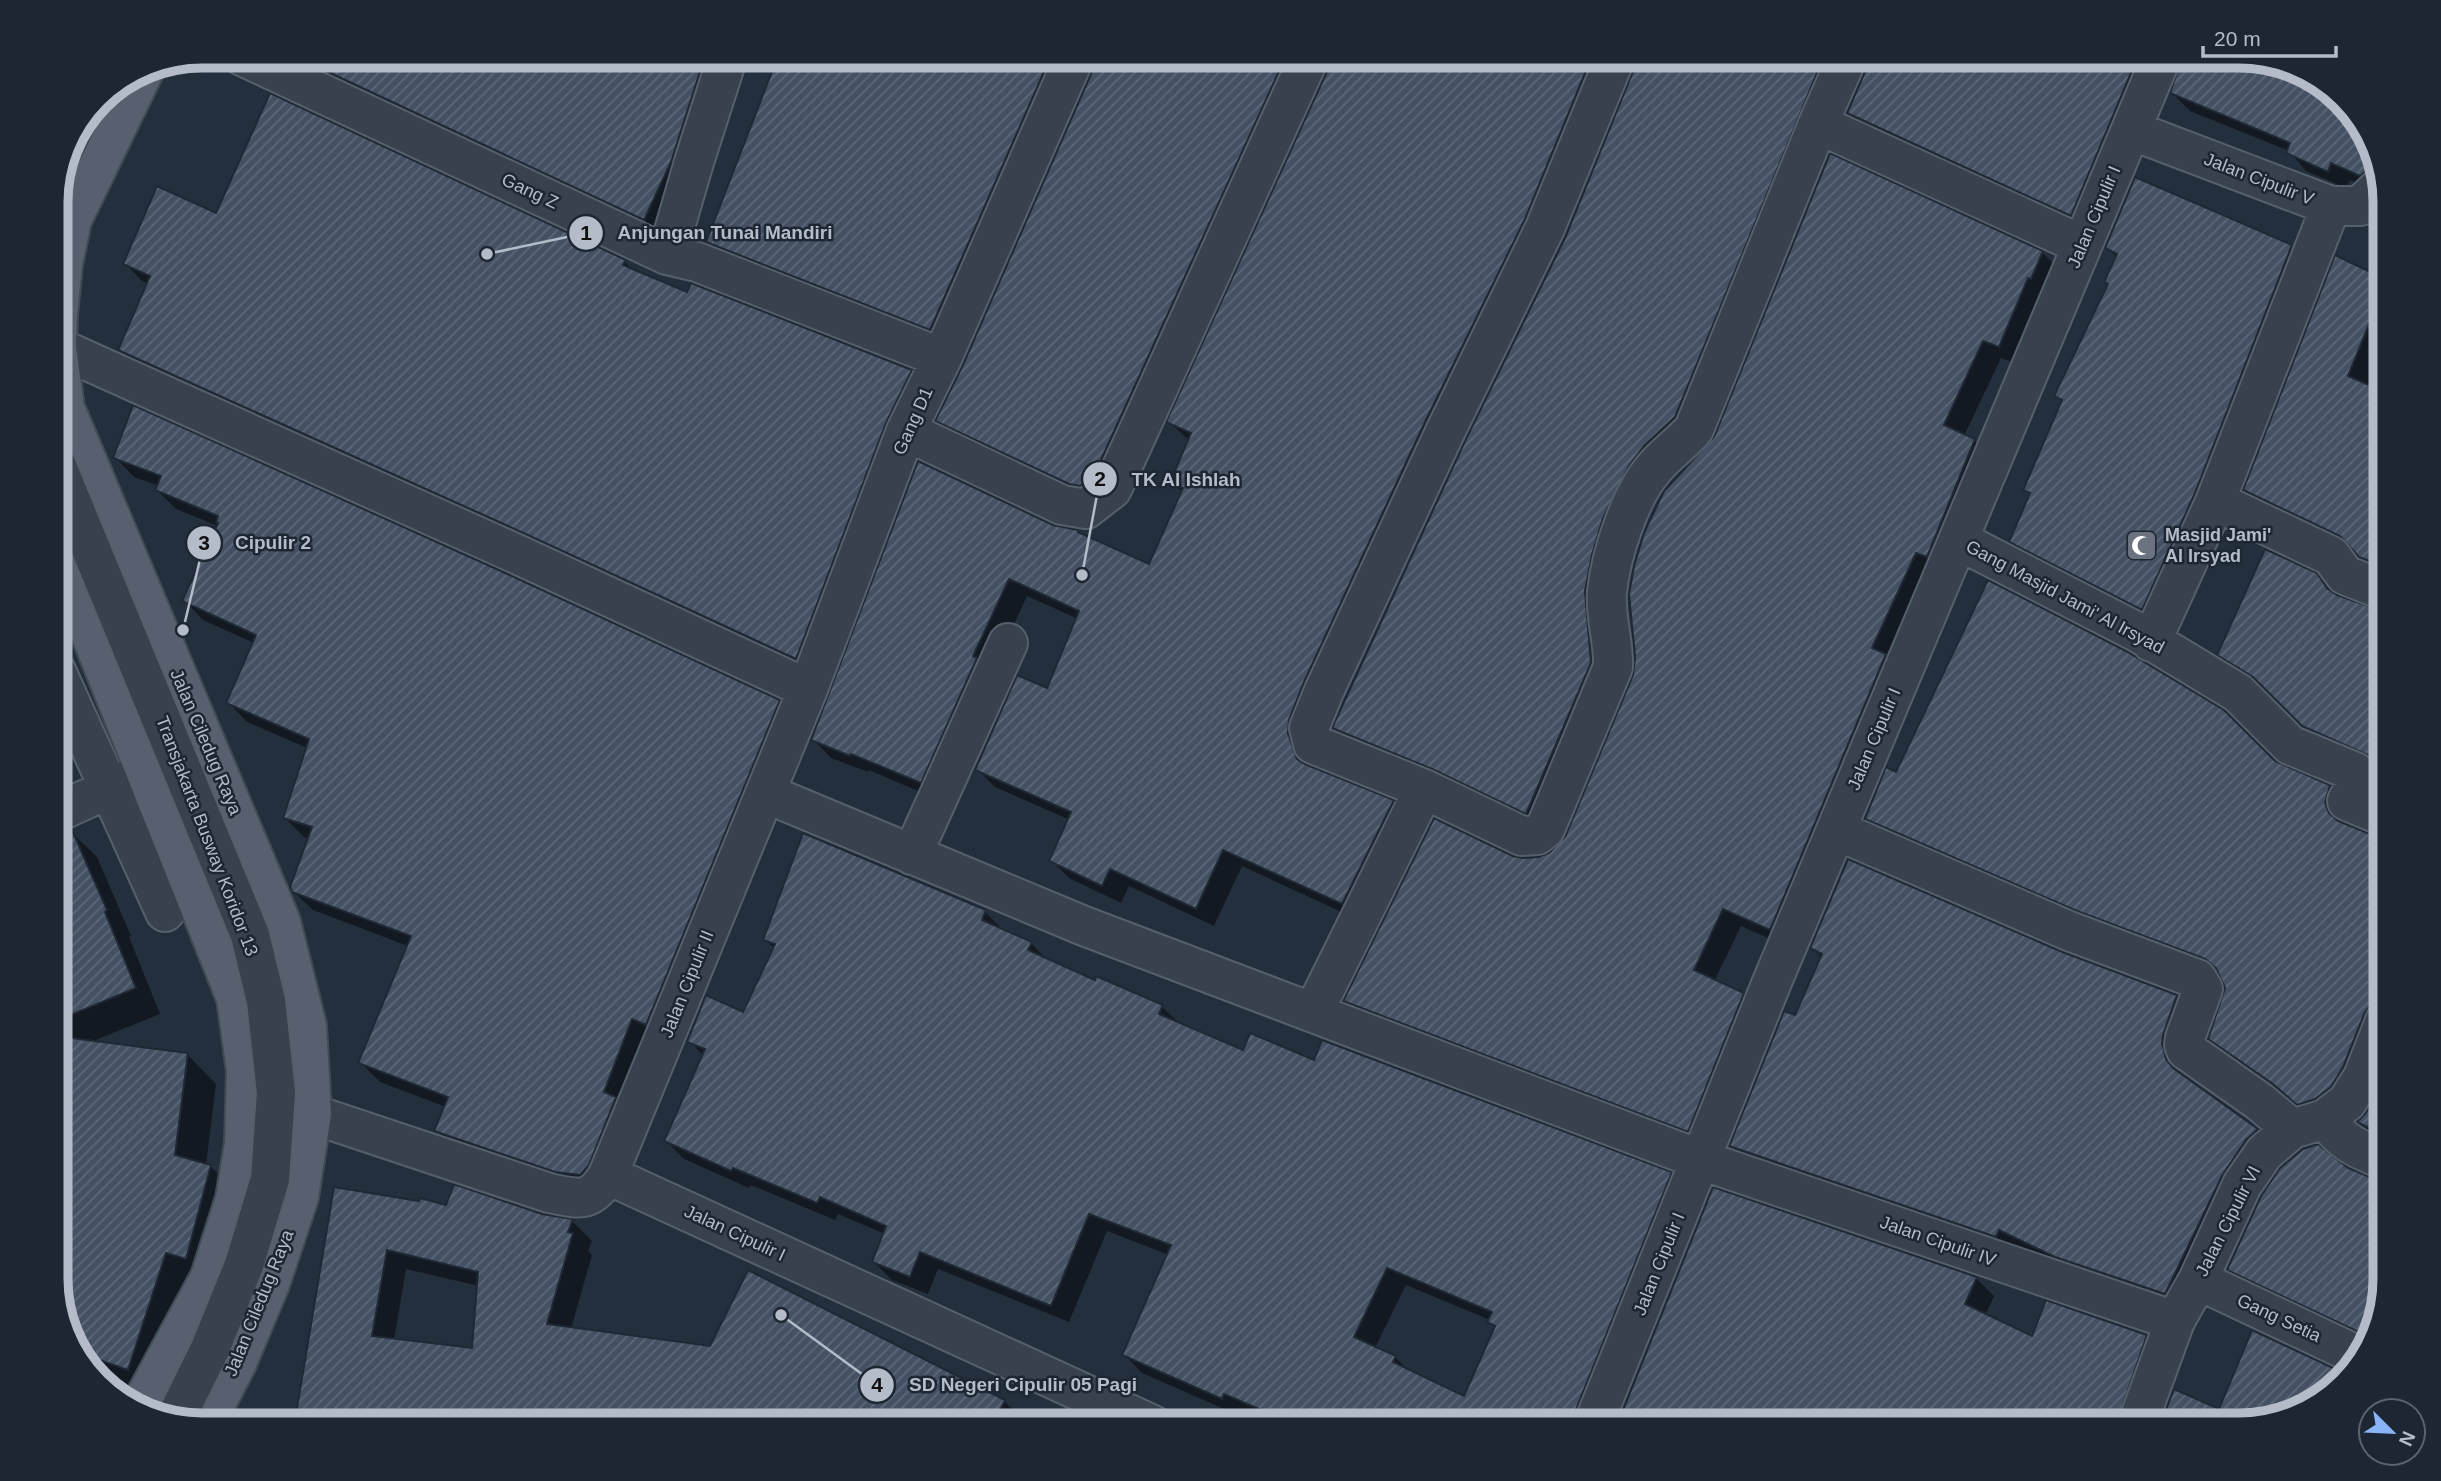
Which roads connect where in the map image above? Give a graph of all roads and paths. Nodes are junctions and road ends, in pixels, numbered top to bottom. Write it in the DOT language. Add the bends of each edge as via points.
graph roads {
  1 [pos="1304,68"];
  2 [pos="1611,68"];
  3 [pos="1843,68"];
  4 [pos="2157,68"];
  5 [pos="270,69"];
  6 [pos="724,69"];
  7 [pos="1069,69"];
  8 [pos="137,85"];
  9 [pos="1818,124"];
  10 [pos="2131,130"];
  11 [pos="2372,195"];
  12 [pos="2331,206"];
  13 [pos="69,235"];
  14 [pos="2082,245"];
  15 [pos="667,255"];
  16 [pos="69,352"];
  17 [pos="942,358"];
  18 [pos="69,417"];
  19 [pos="906,431"];
  20 [pos="69,496"];
  21 [pos="2215,502"];
  22 [pos="1958,540"];
  23 [pos="69,580"];
  24 [pos="2372,586"];
  25 [pos="2151,642"];
  26 [pos="1007,643"];
  27 [pos="808,689"];
  28 [pos="69,699"];
  29 [pos="208,744"];
  30 [pos="146,772"];
  31 [pos="110,788"];
  32 [pos="1424,789"];
  33 [pos="765,793"];
  34 [pos="69,807"];
  35 [pos="2373,812"];
  36 [pos="1836,830"];
  37 [pos="912,855"];
  38 [pos="166,912"];
  39 [pos="1314,1013"];
  40 [pos="2373,1052"];
  41 [pos="312,1114"];
  42 [pos="2308,1124"];
  43 [pos="2373,1155"];
  44 [pos="1702,1160"];
  45 [pos="608,1174"];
  46 [pos="2198,1280"];
  47 [pos="2175,1321"];
  48 [pos="2351,1352"];
  49 [pos="144,1399"];
  50 [pos="180,1411"];
  51 [pos="211,1413"];
  52 [pos="1127,1413"];
  53 [pos="1598,1413"];
  54 [pos="2141,1413"];
  1 -- 19 [label="street" via="1112,489 1086,509 1062,505"];
  2 -- 32 [label="street" via="1545,228 1309,728 1313,744"];
  3 -- 9 [label="street"];
  4 -- 10 [label="street, Jalan Cipulir I"];
  5 -- 15 [label="street, Gang Z"];
  6 -- 15 [label="street"];
  7 -- 17 [label="street, Gang D1"];
  8 -- 13 [label="main road, Jalan Ciledug Raya"];
  9 -- 14 [label="street"];
  9 -- 32 [label="street" via="1694,429 1656,466 1626,522 1607,593 1613,667 1545,829 1522,836"];
  10 -- 12 [label="street, Jalan Cipulir V"];
  10 -- 14 [label="street, Jalan Cipulir I"];
  11 -- 12 [label="street, Jalan Cipulir V" via="2360,206"];
  12 -- 21 [label="street"];
  14 -- 22 [label="street, Jalan Cipulir I"];
  15 -- 17 [label="street, Gang Z" via="697,262"];
  16 -- 27 [label="street"];
  17 -- 19 [label="street, Gang D1"];
  18 -- 29 [label="main road, Jalan Ciledug Raya"];
  19 -- 27 [label="street, Gang D1"];
  20 -- 50 [label="street, Transjakarta Busway Koridor 13, bridge" via="245,922 266,1001 276,1093 270,1179 244,1265"];
  21 -- 24 [label="street" via="2331,556 2346,575"];
  21 -- 25 [label="street"];
  22 -- 25 [label="street, Gang Masjid Jami' Al Irsyad"];
  22 -- 36 [label="street, Jalan Cipulir I"];
  23 -- 30 [label="main road"];
  25 -- 35 [label="street, Gang Masjid Jami' Al Irsyad" via="2238,693 2290,745 2355,772 2358,780 2347,801"];
  26 -- 37 [label="street"];
  27 -- 33 [label="street, Gang D1"];
  28 -- 31 [label="street"];
  29 -- 30 [label="street"];
  29 -- 41 [label="main road, Jalan Ciledug Raya" via="281,922 307,1026"];
  30 -- 31 [label="street"];
  30 -- 49 [label="main road" via="236,998 246,1071 244,1144 231,1212 210,1277"];
  31 -- 34 [label="street"];
  31 -- 38 [label="street"];
  32 -- 39 [label="street"];
  33 -- 37 [label="street, Jalan Cipulir IV"];
  33 -- 45 [label="street, Jalan Cipulir II"];
  36 -- 42 [label="street" via="2069,931 2197,978 2203,989 2185,1038 2186,1050 2260,1102"];
  36 -- 44 [label="street, Jalan Cipulir I"];
  37 -- 39 [label="street, Jalan Cipulir IV"];
  39 -- 44 [label="street, Jalan Cipulir IV"];
  40 -- 42 [label="street, Jalan Cipulir VI" via="2347,1102"];
  41 -- 45 [label="street" via="549,1193 578,1198 588,1195 597,1192"];
  41 -- 51 [label="main road, Jalan Ciledug Raya" via="299,1197 270,1284"];
  42 -- 43 [label="street"];
  42 -- 46 [label="street, Jalan Cipulir VI" via="2264,1153 2242,1185"];
  44 -- 47 [label="street, Jalan Cipulir IV"];
  44 -- 53 [label="street, Jalan Cipulir I"];
  45 -- 52 [label="street, Jalan Cipulir I"];
  46 -- 47 [label="street, Jalan Cipulir VI"];
  46 -- 48 [label="street, Gang Setia"];
  47 -- 54 [label="street, Jalan Cipulir VI"];
}
